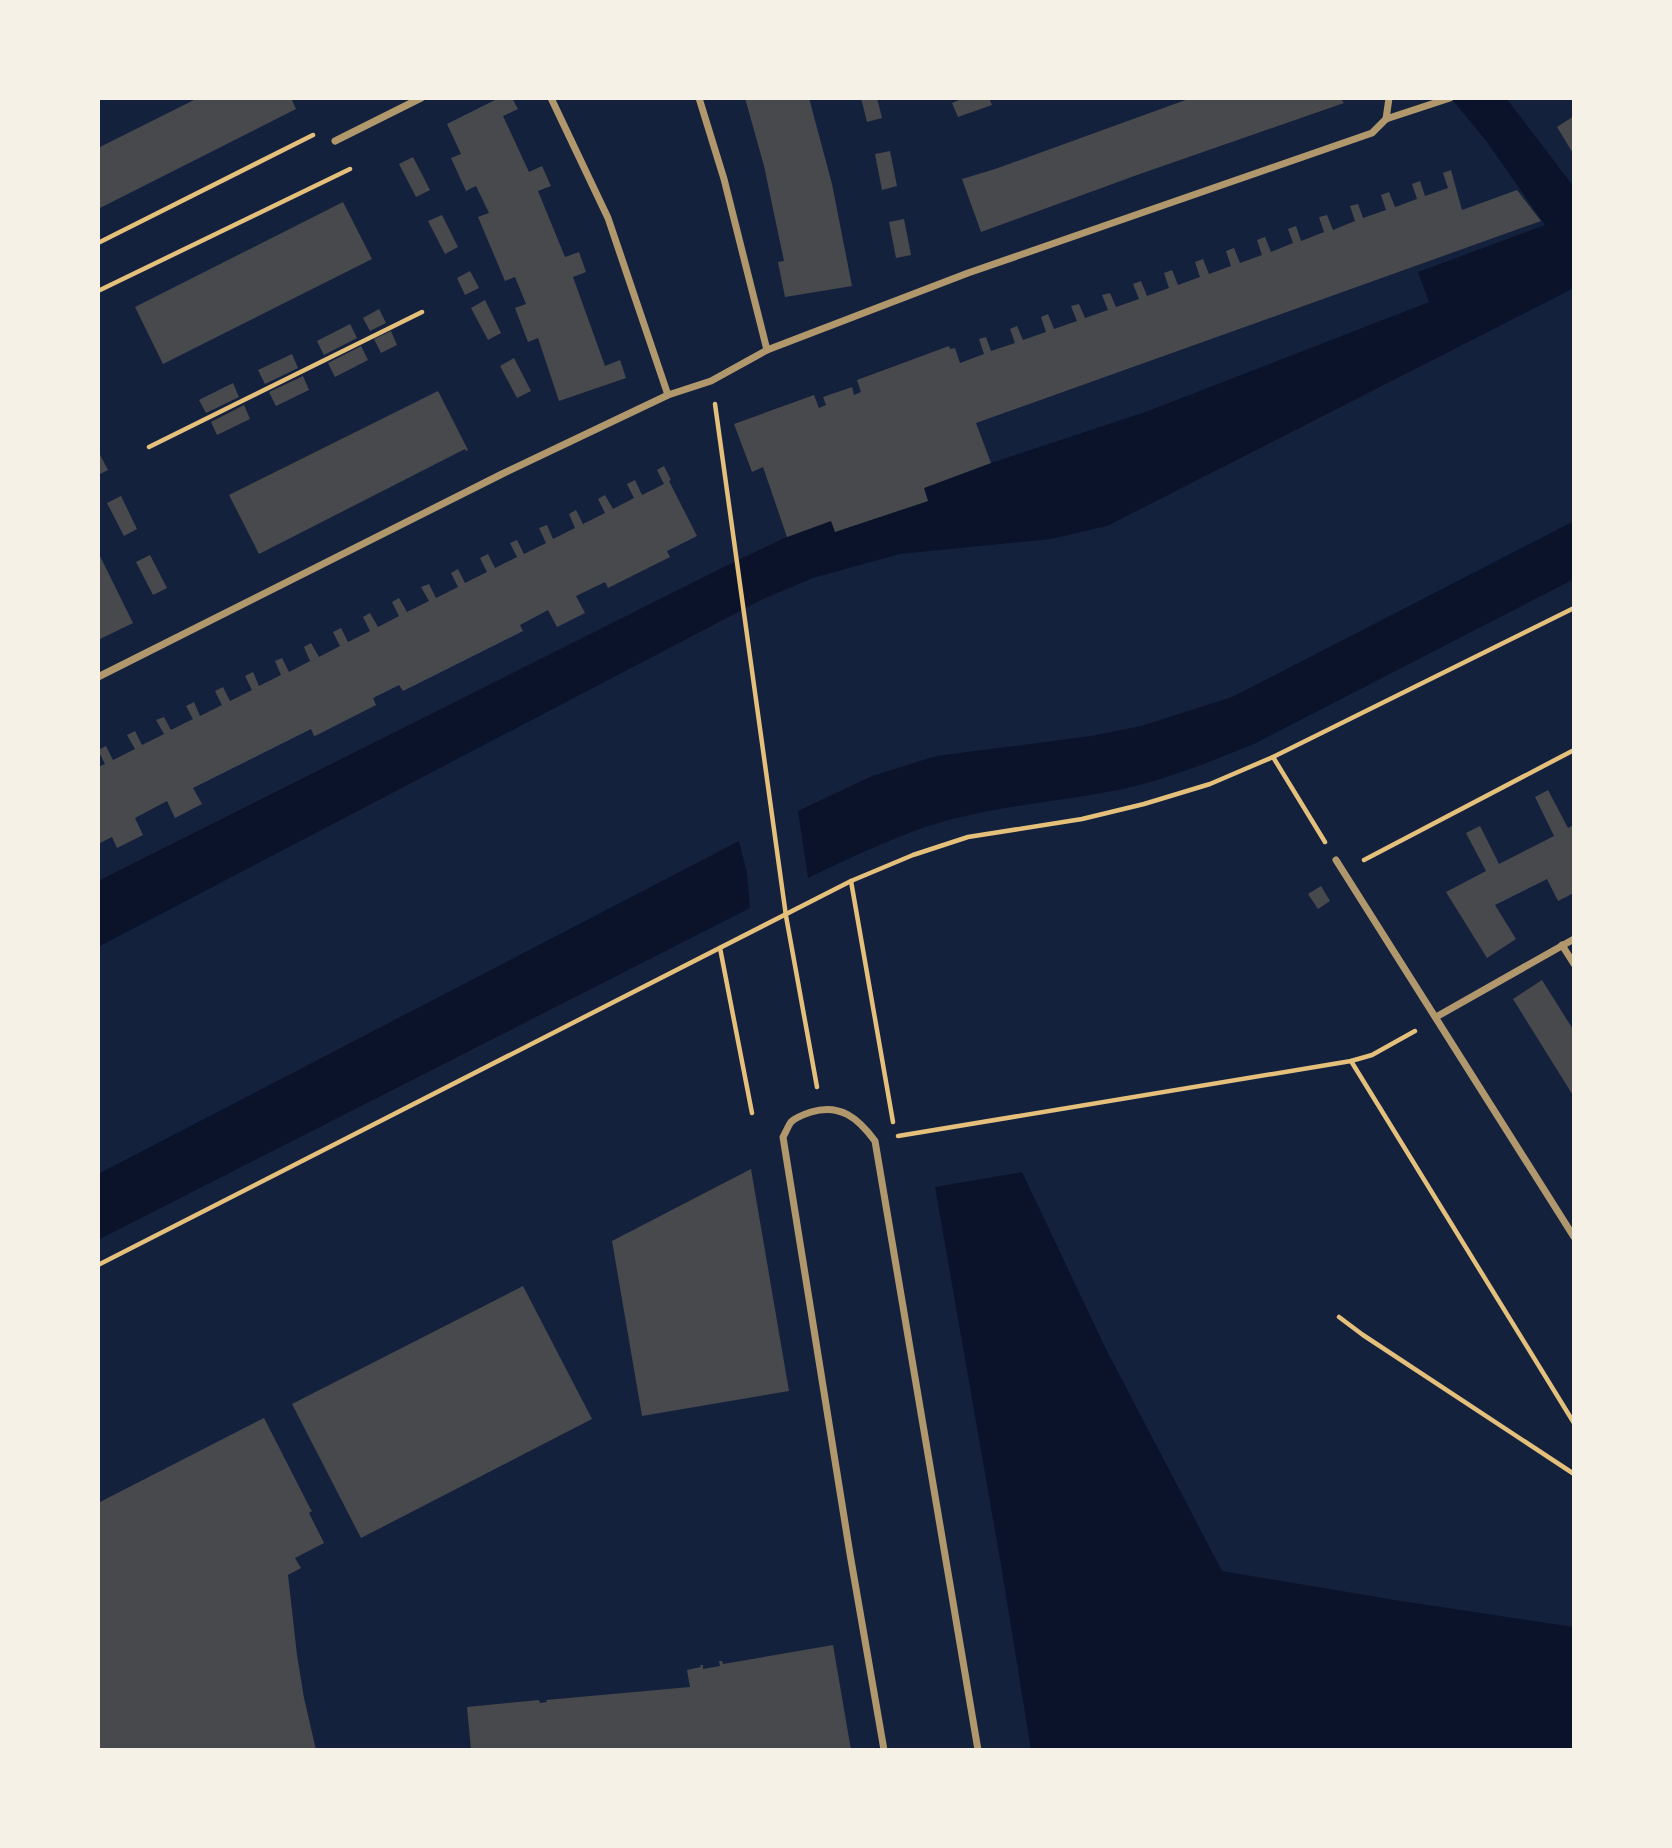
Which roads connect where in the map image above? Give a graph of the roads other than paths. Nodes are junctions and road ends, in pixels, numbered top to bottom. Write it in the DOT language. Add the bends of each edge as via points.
graph roads {
  1 [pos="421,98"];
  2 [pos="551,98"];
  3 [pos="699,98"];
  4 [pos="1389,98"];
  5 [pos="1450,98"];
  6 [pos="1386,119"];
  7 [pos="335,141"];
  8 [pos="767,350"];
  9 [pos="668,396"];
  10 [pos="98,677"];
  11 [pos="1336,860"];
  12 [pos="1574,939"];
  13 [pos="1562,945"];
  14 [pos="1574,964"];
  15 [pos="1436,1017"];
  16 [pos="1574,1237"];
  17 [pos="884,1750"];
  18 [pos="978,1750"];
  1 -- 7 [label="street"];
  2 -- 9 [label="street" via="608,218"];
  3 -- 8 [label="street"];
  4 -- 6 [label="street"];
  5 -- 6 [label="street"];
  6 -- 8 [label="street" via="1372,133 968,273"];
  8 -- 9 [label="street" via="711,381"];
  9 -- 10 [label="street"];
  11 -- 15 [label="street"];
  12 -- 13 [label="street"];
  13 -- 14 [label="street"];
  13 -- 15 [label="street"];
  15 -- 16 [label="street"];
  17 -- 18 [label="street" via="783,1137 791,1122 821,1109 853,1117 875,1141"];
}
